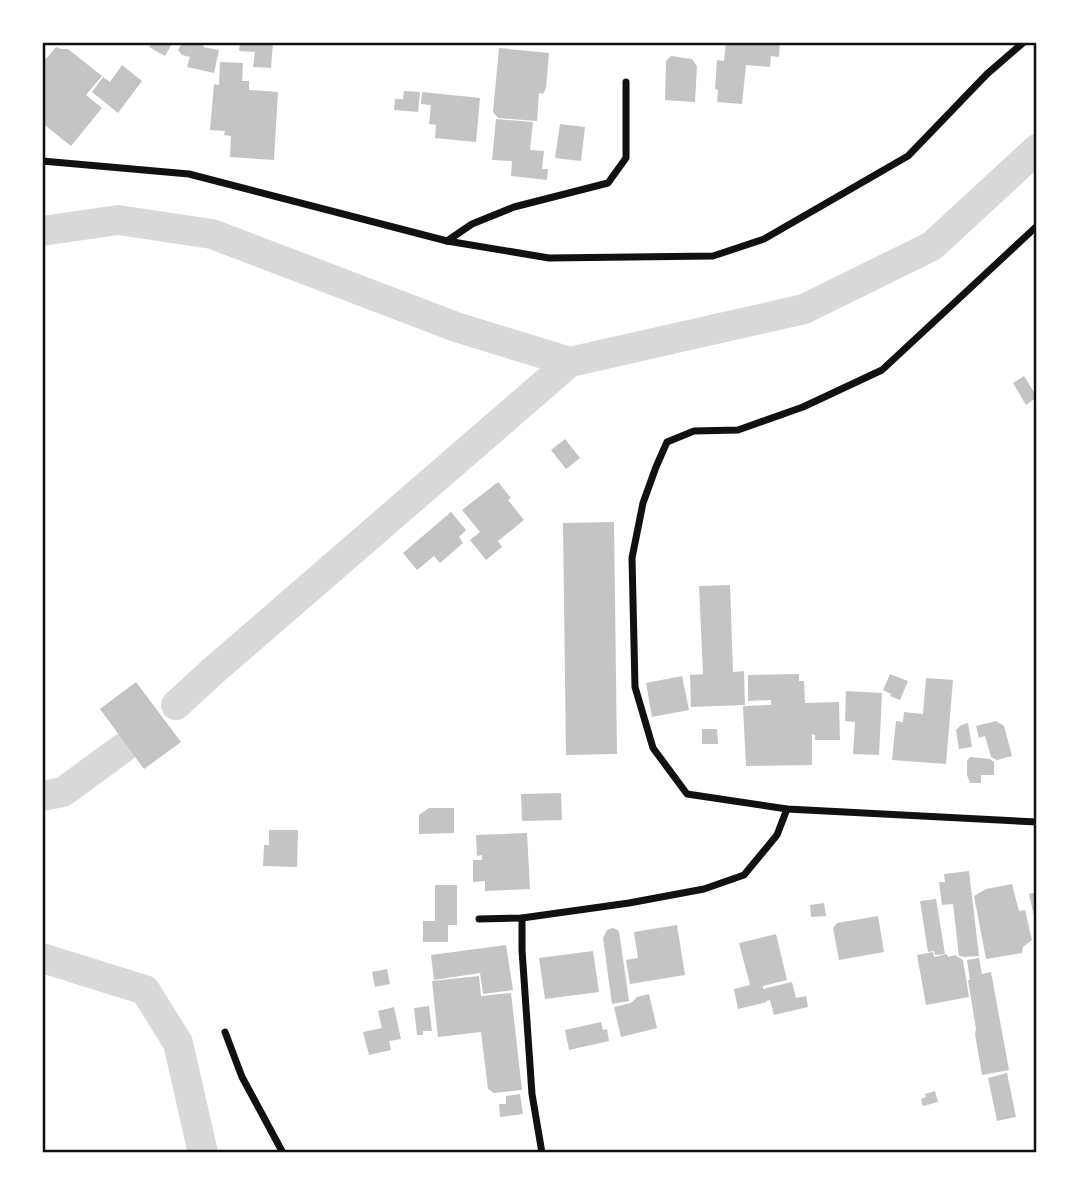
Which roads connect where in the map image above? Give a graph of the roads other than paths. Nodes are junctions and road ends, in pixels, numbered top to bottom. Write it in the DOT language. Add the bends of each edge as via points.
graph roads {
  1 [pos="1024,42"];
  2 [pos="626,82"];
  3 [pos="42,161"];
  4 [pos="1037,226"];
  5 [pos="447,241"];
  6 [pos="787,810"];
  7 [pos="1037,822"];
  8 [pos="522,918"];
  9 [pos="479,919"];
  10 [pos="225,1032"];
  11 [pos="283,1153"];
  12 [pos="542,1153"];
  1 -- 5 [label="street" via="908,156 764,239 713,256 549,258"];
  2 -- 5 [label="street" via="626,158 608,183 514,207 472,224"];
  3 -- 5 [label="street" via="189,174"];
  4 -- 6 [label="street" via="882,370 803,407 738,430 694,432 667,442 656,467 632,558 635,687 653,748 687,794"];
  6 -- 7 [label="street"];
  6 -- 8 [label="street" via="777,835 744,875 691,892"];
  8 -- 9 [label="street"];
  8 -- 12 [label="street" via="532,1094"];
  10 -- 11 [label="street" via="242,1077"];
}
